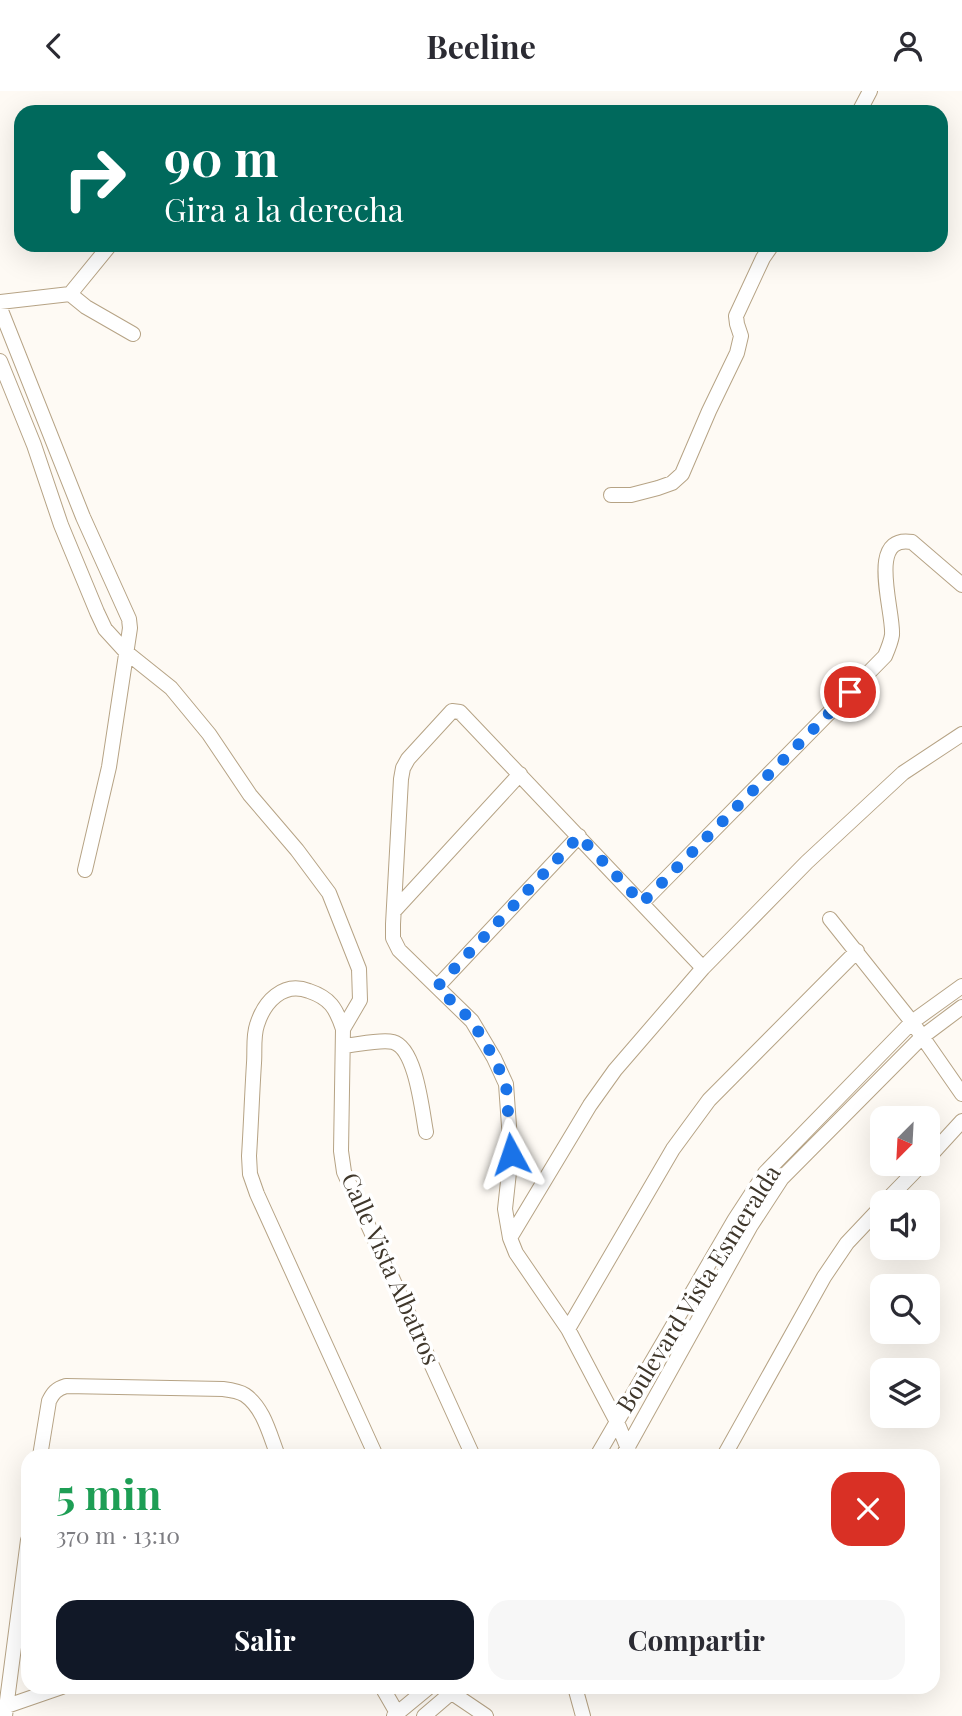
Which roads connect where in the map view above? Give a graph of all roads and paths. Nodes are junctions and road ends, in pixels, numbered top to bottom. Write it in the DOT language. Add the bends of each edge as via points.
graph roads {
  1 [pos="104,252"];
  2 [pos="767,252"];
  3 [pos="70,294"];
  4 [pos="0,302"];
  5 [pos="0,308"];
  6 [pos="133,334"];
  7 [pos="0,361"];
  8 [pos="611,495"];
  9 [pos="962,585"];
  10 [pos="126,652"];
  11 [pos="962,734"];
  12 [pos="520,774"];
  13 [pos="579,836"];
  14 [pos="85,870"];
  15 [pos="642,903"];
  16 [pos="394,911"];
  17 [pos="830,919"];
  18 [pos="857,951"];
  19 [pos="703,968"];
  20 [pos="962,986"];
  21 [pos="437,987"];
  22 [pos="962,1007"];
  23 [pos="912,1022"];
  24 [pos="344,1029"];
  25 [pos="922,1037"];
  26 [pos="343,1046"];
  27 [pos="962,1094"];
  28 [pos="962,1121"];
  29 [pos="426,1132"];
  30 [pos="940,1145"];
  31 [pos="911,1176"];
  32 [pos="897,1190"];
  33 [pos="870,1219"];
  34 [pos="510,1238"];
  35 [pos="568,1329"];
  36 [pos="617,1422"];
  37 [pos="41,1449"];
  38 [pos="275,1449"];
  39 [pos="373,1449"];
  40 [pos="470,1449"];
  41 [pos="601,1449"];
  42 [pos="626,1449"];
  43 [pos="629,1449"];
  44 [pos="728,1449"];
  45 [pos="21,1645"];
  46 [pos="46,1694"];
  47 [pos="386,1694"];
  48 [pos="421,1694"];
  49 [pos="450,1694"];
  50 [pos="460,1694"];
  51 [pos="577,1694"];
  52 [pos="6,1711"];
  53 [pos="396,1715"];
  54 [pos="424,1716"];
  55 [pos="486,1716"];
  56 [pos="583,1716"];
  1 -- 3 [label="street"];
  2 -- 8 [label="street" via="736,316 741,336 737,353 682,474 658,488"];
  3 -- 4 [label="street"];
  3 -- 6 [label="street"];
  5 -- 10 [label="street" via="129,619"];
  7 -- 10 [label="street" via="97,612"];
  9 -- 15 [label="street" via="912,542 893,544 885,565 892,634 885,656"];
  10 -- 14 [label="street" via="109,767"];
  10 -- 24 [label="street" via="170,688 209,734 250,795 329,893 359,969 360,1000"];
  11 -- 19 [label="street" via="903,773"];
  12 -- 13 [label="street"];
  12 -- 16 [label="street"];
  12 -- 16 [label="street" via="460,712 452,711 403,768"];
  13 -- 15 [label="street"];
  13 -- 21 [label="street"];
  15 -- 19 [label="street"];
  16 -- 21 [label="street" via="393,938 399,950"];
  17 -- 18 [label="street"];
  18 -- 23 [label="street"];
  18 -- 35 [label="street" via="702,1109 673,1149"];
  19 -- 34 [label="street" via="615,1070"];
  20 -- 23 [label="street, Boulevard Vista Esmeralda"];
  21 -- 34 [label="street" via="472,1021 506,1084 511,1154 505,1209"];
  22 -- 25 [label="street, Boulevard Vista Esmeralda"];
  23 -- 25 [label="street"];
  23 -- 36 [label="street, Boulevard Vista Esmeralda" via="765,1173"];
  24 -- 26 [label="street, Calle Vista Albatros"];
  24 -- 39 [label="street" via="331,1003 305,989 275,994 264,1006 256,1028 250,1174"];
  25 -- 27 [label="street"];
  25 -- 43 [label="street, Boulevard Vista Esmeralda" via="782,1178 750,1227"];
  26 -- 29 [label="street" via="391,1042 402,1046 412,1063"];
  26 -- 40 [label="street, Calle Vista Albatros" via="344,1172"];
  28 -- 30 [label="street"];
  31 -- 32 [label="street"];
  33 -- 44 [label="street" via="824,1277"];
  34 -- 35 [label="street"];
  35 -- 36 [label="street"];
  36 -- 41 [label="street, Boulevard Vista Esmeralda"];
  36 -- 42 [label="street"];
  37 -- 38 [label="street" via="49,1401 57,1389 66,1387 235,1391 253,1403"];
  45 -- 52 [label="street"];
  46 -- 52 [label="street"];
  47 -- 53 [label="street"];
  48 -- 53 [label="street"];
  49 -- 54 [label="street"];
  50 -- 55 [label="street"];
  51 -- 56 [label="street"];
}
